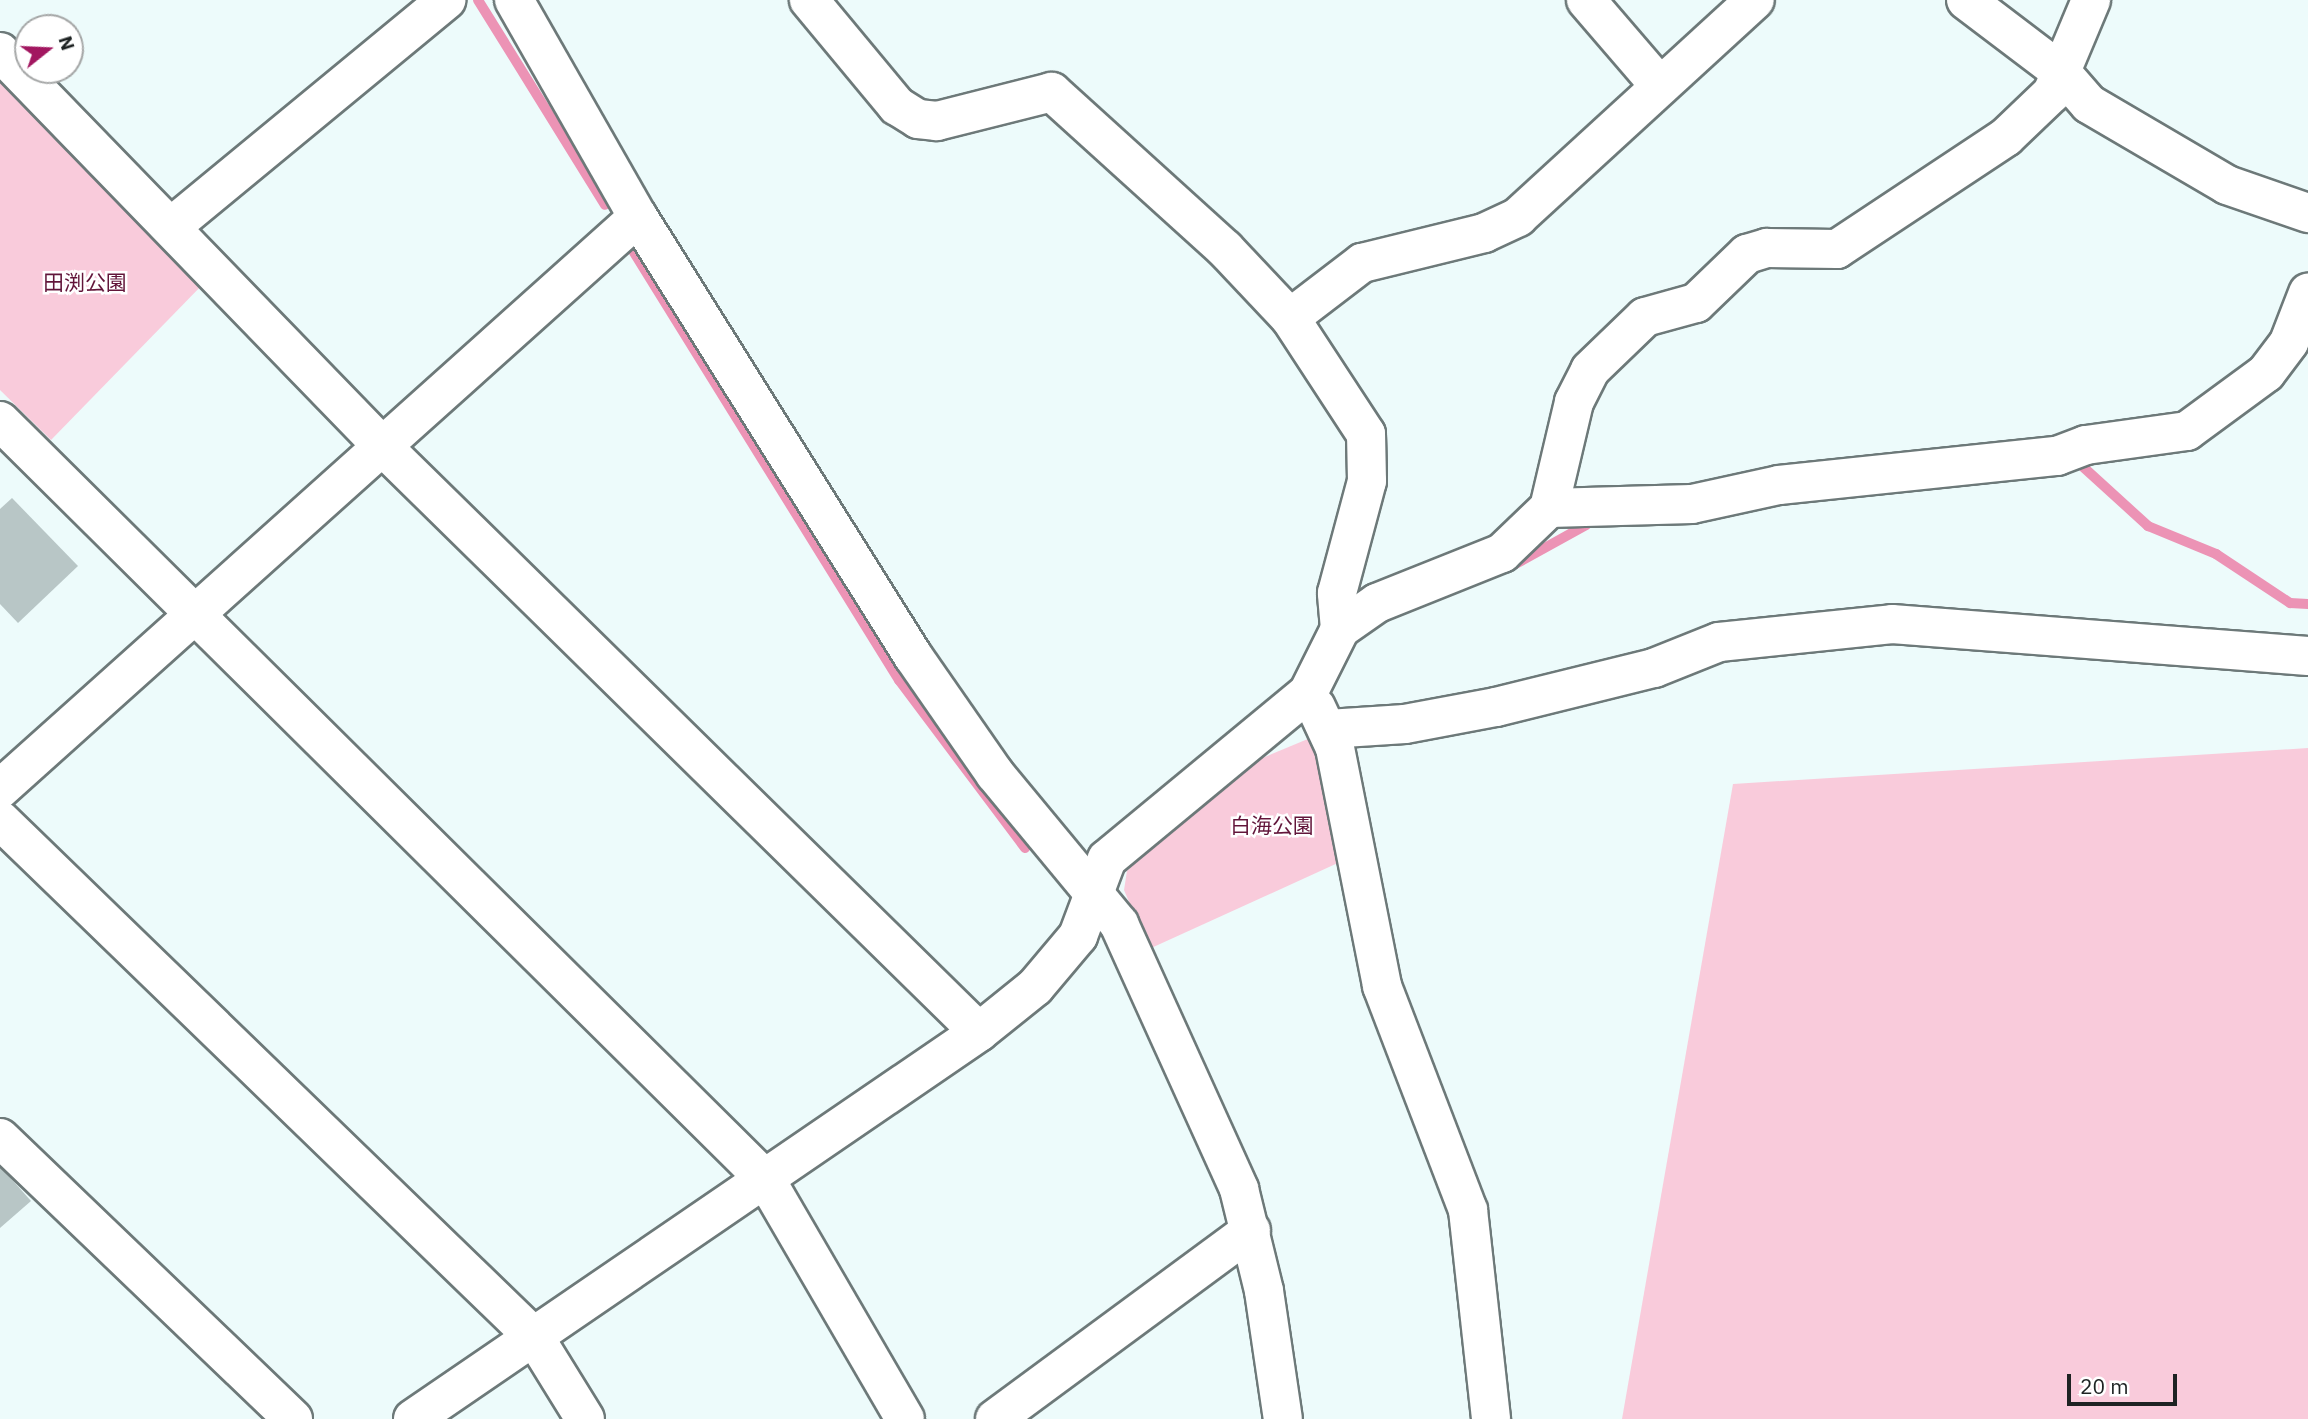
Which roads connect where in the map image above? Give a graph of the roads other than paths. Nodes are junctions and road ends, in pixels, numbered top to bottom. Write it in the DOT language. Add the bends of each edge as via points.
graph roads {
  1 [pos="446,0"];
  2 [pos="514,0"];
  3 [pos="809,0"];
  4 [pos="1586,0"];
  5 [pos="1755,0"];
  6 [pos="1966,0"];
  7 [pos="2091,0"];
  8 [pos="0,51"];
  9 [pos="2062,73"];
  10 [pos="1659,85"];
  11 [pos="2308,213"];
  12 [pos="638,217"];
  13 [pos="171,227"];
  14 [pos="2308,293"];
  15 [pos="1290,318"];
  16 [pos="0,421"];
  17 [pos="383,447"];
  18 [pos="1549,508"];
  19 [pos="193,617"];
  20 [pos="1340,629"];
  21 [pos="2308,656"];
  22 [pos="1308,693"];
  23 [pos="1328,729"];
  24 [pos="0,789"];
  25 [pos="0,820"];
  26 [pos="1092,886"];
  27 [pos="979,1032"];
  28 [pos="0,1138"];
  29 [pos="766,1181"];
  30 [pos="1251,1230"];
  31 [pos="535,1338"];
  32 [pos="293,1419"];
  33 [pos="413,1419"];
  34 [pos="585,1419"];
  35 [pos="905,1419"];
  36 [pos="995,1419"];
  37 [pos="1283,1419"];
  38 [pos="1491,1419"];
  1 -- 13 [label="street"];
  2 -- 12 [label="street"];
  3 -- 15 [label="street" via="897,106 918,119 937,121 1052,92 1225,249"];
  4 -- 10 [label="street"];
  5 -- 10 [label="street"];
  6 -- 9 [label="street"];
  7 -- 9 [label="street"];
  8 -- 13 [label="street"];
  9 -- 11 [label="street" via="2089,104 2184,162"];
  9 -- 18 [label="street" via="2052,93 2006,137 1838,249 1767,248 1747,254 1696,303 1645,317 1590,370 1574,402"];
  10 -- 15 [label="street" via="1518,217 1484,233 1362,263"];
  12 -- 17 [label="street"];
  12 -- 26 [label="street" via="913,656 995,774"];
  13 -- 17 [label="street"];
  14 -- 18 [label="street" via="2289,342 2266,373 2187,431 2086,445 2057,456 1779,485 1692,504"];
  15 -- 20 [label="street" via="1366,434 1367,481 1337,593"];
  16 -- 19 [label="street"];
  17 -- 19 [label="street"];
  17 -- 27 [label="street"];
  18 -- 20 [label="street" via="1502,553 1377,603"];
  19 -- 24 [label="street"];
  19 -- 29 [label="street"];
  20 -- 22 [label="street"];
  21 -- 23 [label="street" via="1892,624 1719,642 1654,668 1496,707 1405,724"];
  22 -- 23 [label="street"];
  22 -- 26 [label="street" via="1126,839"];
  23 -- 38 [label="street" via="1382,986 1468,1210"];
  25 -- 31 [label="street"];
  26 -- 27 [label="street" via="1078,936 1035,986"];
  26 -- 30 [label="street" via="1131,948 1239,1189"];
  27 -- 29 [label="street"];
  28 -- 32 [label="street"];
  29 -- 31 [label="street"];
  29 -- 35 [label="street"];
  30 -- 36 [label="street"];
  30 -- 37 [label="street"];
  31 -- 33 [label="street"];
  31 -- 34 [label="street"];
}
